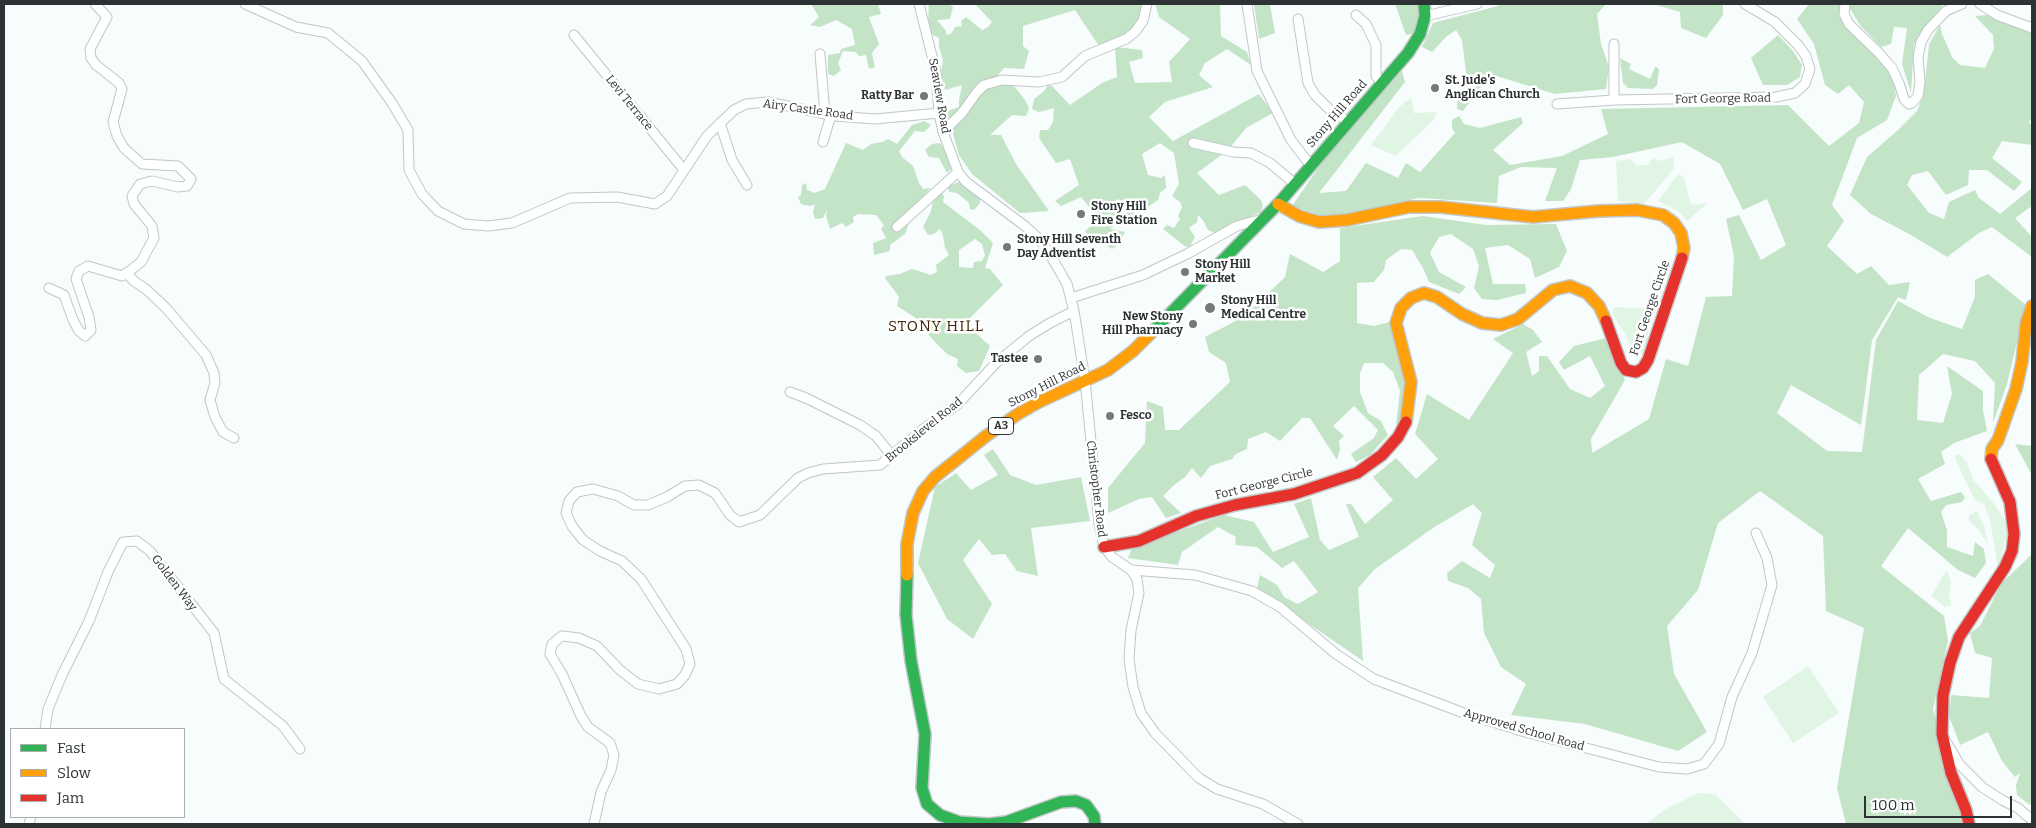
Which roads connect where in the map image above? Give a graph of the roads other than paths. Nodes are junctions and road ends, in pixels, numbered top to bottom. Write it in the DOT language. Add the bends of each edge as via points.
graph roads {
  1 [pos="95,4"];
  2 [pos="245,4"];
  3 [pos="920,4"];
  4 [pos="1147,4"];
  5 [pos="1247,4"];
  6 [pos="1477,4"];
  7 [pos="1745,4"];
  8 [pos="1845,4"];
  9 [pos="1962,4"];
  10 [pos="1980,4"];
  11 [pos="1425,10"];
  12 [pos="1356,16"];
  13 [pos="1298,19"];
  14 [pos="2032,28"];
  15 [pos="574,35"];
  16 [pos="1614,44"];
  17 [pos="820,54"];
  18 [pos="1382,84"];
  19 [pos="1614,100"];
  20 [pos="1557,104"];
  21 [pos="939,113"];
  22 [pos="828,115"];
  23 [pos="1349,122"];
  24 [pos="720,123"];
  25 [pos="943,132"];
  26 [pos="823,142"];
  27 [pos="1193,143"];
  28 [pos="1311,166"];
  29 [pos="684,170"];
  30 [pos="958,172"];
  31 [pos="1295,184"];
  32 [pos="747,185"];
  33 [pos="1278,204"];
  34 [pos="1263,219"];
  35 [pos="897,227"];
  36 [pos="126,273"];
  37 [pos="50,288"];
  38 [pos="1071,298"];
  39 [pos="2032,306"];
  40 [pos="1074,311"];
  41 [pos="1085,380"];
  42 [pos="790,392"];
  43 [pos="234,438"];
  44 [pos="892,456"];
  45 [pos="1756,533"];
  46 [pos="1104,547"];
  47 [pos="1131,570"];
  48 [pos="45,728"];
  49 [pos="1942,734"];
  50 [pos="300,749"];
  51 [pos="2032,820"];
  52 [pos="594,824"];
  53 [pos="1095,824"];
  54 [pos="1298,824"];
  55 [pos="1969,824"];
  1 -- 36 [label="street" via="107,18 90,49 91,58 120,83 122,89 114,122 117,136 124,148 142,164 178,166 191,179 187,186 178,187 152,181 140,184 132,196 134,204 152,226 154,238 141,262"];
  2 -- 29 [label="street, Airy Castle Road" via="296,27 328,33 362,62 408,130 409,170 422,194 438,211 464,224 512,223 570,198 617,197 655,204 667,196"];
  3 -- 21 [label="street, Seaview Road" via="936,72"];
  4 -- 25 [label="street" via="1143,21 1126,39 1085,56 1062,77 1039,82 1002,80 984,85"];
  5 -- 28 [label="street" via="1257,71 1291,140"];
  6 -- 11 [label="street"];
  7 -- 19 [label="street, Fort George Road" via="1775,22 1806,56 1810,69 1805,84 1795,93 1776,98"];
  8 -- 9 [label="street" via="1844,14 1849,24 1892,68 1904,99 1910,104 1918,96 1921,42 1946,11"];
  10 -- 14 [label="street" via="1997,15"];
  11 -- 18 [label="street, Stony Hill Road / A3" via="1420,34"];
  12 -- 18 [label="street" via="1366,24 1376,45 1376,76"];
  13 -- 23 [label="street" via="1308,83 1330,109"];
  15 -- 29 [label="street, Levi Terrace"];
  16 -- 19 [label="street"];
  17 -- 22 [label="street"];
  18 -- 23 [label="street, Stony Hill Road / A3"];
  19 -- 20 [label="street, Fort George Road"];
  21 -- 22 [label="street, Airy Castle Road" via="875,119"];
  21 -- 25 [label="street, Seaview Road"];
  22 -- 24 [label="street, Airy Castle Road" via="768,102 746,104"];
  22 -- 26 [label="street"];
  23 -- 28 [label="street, Stony Hill Road / A3"];
  24 -- 29 [label="street, Airy Castle Road"];
  24 -- 32 [label="street" via="732,160"];
  25 -- 30 [label="street, Seaview Road"];
  27 -- 31 [label="street" via="1251,153 1270,163"];
  28 -- 31 [label="street, Stony Hill Road / A3"];
  30 -- 35 [label="street"];
  30 -- 38 [label="street, Seaview Road" via="971,187 1038,238 1067,284"];
  31 -- 33 [label="street, Stony Hill Road / A3"];
  33 -- 34 [label="street, Stony Hill Road / A3"];
  33 -- 46 [label="street, Fort George Circle" via="1299,216 1319,222 1347,220 1409,207 1534,217 1599,210 1637,210 1662,215 1674,223 1681,233 1684,248 1648,360 1636,372 1626,370 1621,363 1612,334 1598,306 1587,293 1570,286 1553,290 1518,319 1501,325 1482,323 1424,293 1411,298 1400,308 1396,323 1411,382 1407,420 1398,437 1382,455 1357,473 1294,494 1235,505 1196,516 1139,541"];
  34 -- 38 [label="street" via="1237,226 1143,275"];
  34 -- 41 [label="street, Stony Hill Road / A3" via="1133,351 1108,370"];
  36 -- 37 [label="street" via="122,276 88,266 79,271 76,279 91,330 85,336 73,320 64,295"];
  36 -- 43 [label="street" via="166,308 206,355 214,373 210,400 215,417 223,432"];
  38 -- 40 [label="street, Seaview Road"];
  39 -- 49 [label="street" via="2016,389 1990,457 2010,502 2014,534 2012,551 2005,567 1966,624 1955,648 1943,695"];
  40 -- 41 [label="street, Seaview Road"];
  40 -- 44 [label="street, Brookslevel Road" via="1029,336 996,363 958,404"];
  41 -- 46 [label="street, Christopher Road"];
  41 -- 53 [label="street, Stony Hill Road / A3" via="1018,414 935,477 923,491 913,513 907,544 906,614 925,734 922,788 927,804 940,815 959,822 989,824 1006,822 1061,802 1076,801 1086,805 1094,816"];
  42 -- 44 [label="street" via="860,425 876,436"];
  44 -- 52 [label="street, Brookslevel Road" via="880,465 808,473 798,478 760,515 739,522 730,515 715,492 699,484 685,486 648,505 634,505 618,496 593,489 577,492 569,501 566,513 572,526 583,540 622,561 641,579 686,649 690,664 677,684 659,689 638,684 597,646 579,638 562,636 552,644 550,654 581,716 588,727 610,743 614,755"];
  45 -- 47 [label="street, Approved School Road" via="1767,558 1772,585 1752,653 1732,698 1719,744 1704,764 1687,769 1649,764 1524,732 1462,712 1374,678 1336,654 1280,607 1252,591 1195,575"];
  46 -- 47 [label="street, Christopher Road"];
  47 -- 54 [label="street" via="1137,579 1139,593 1129,659 1133,687 1142,713 1155,734 1199,778 1217,790 1263,804"];
  48 -- 50 [label="street, Golden Way" via="48,710 62,675 122,542 137,541 150,551 214,634 224,679 283,726"];
  49 -- 51 [label="street" via="1960,765 1982,787"];
  49 -- 55 [label="street" via="1951,773"];
}
